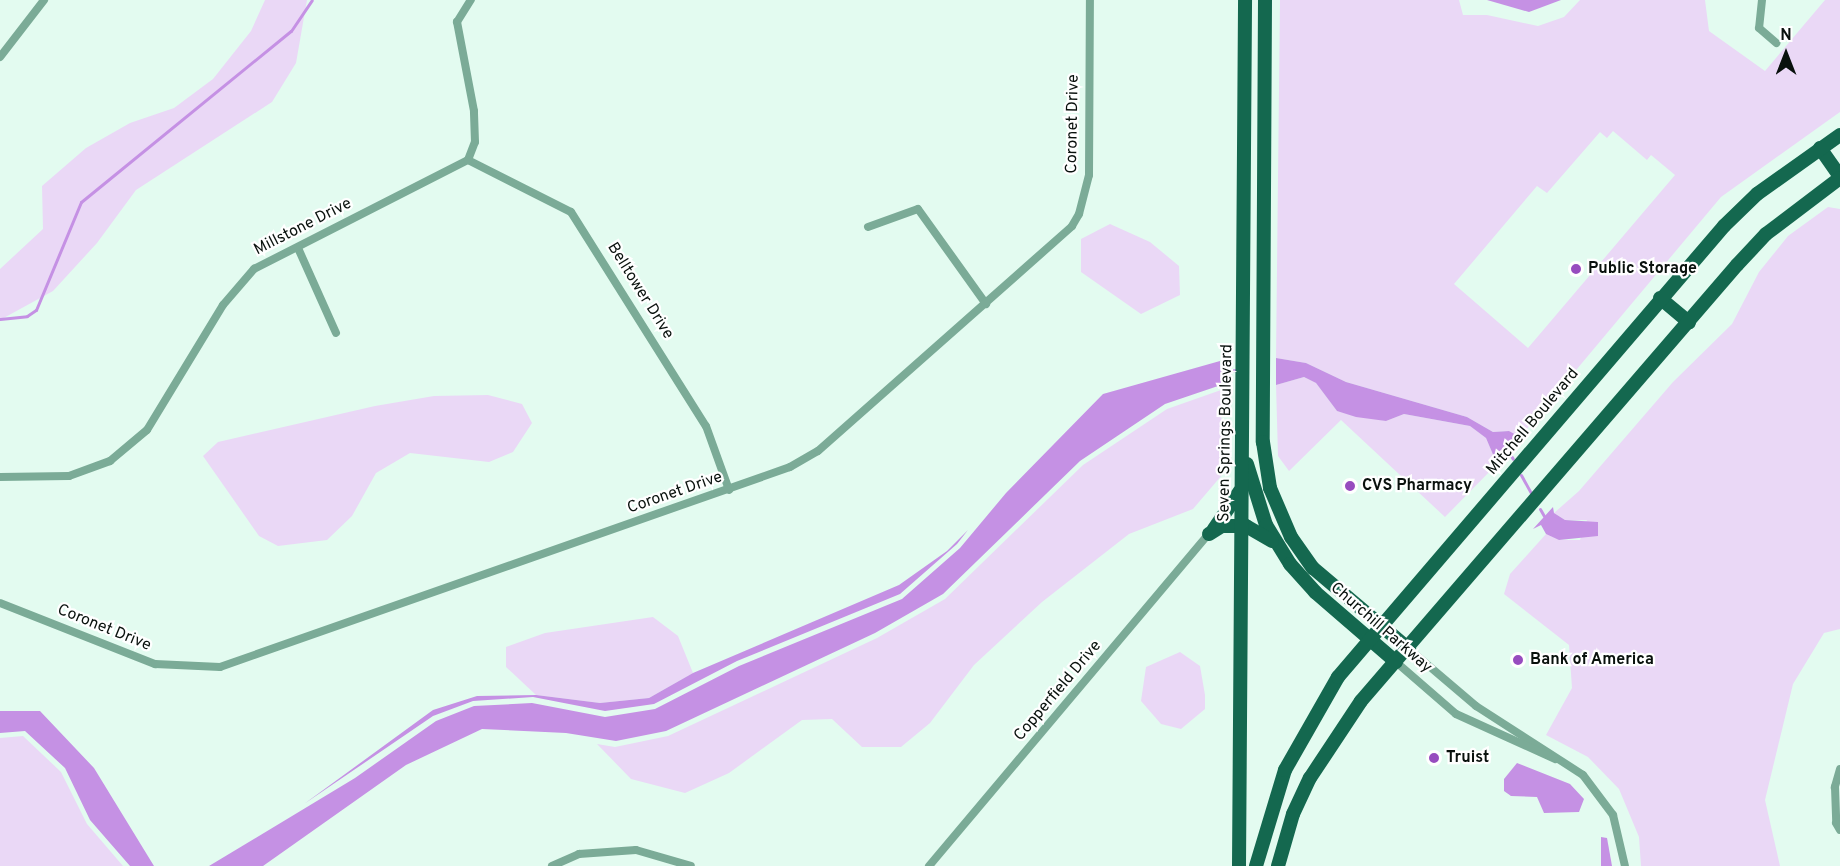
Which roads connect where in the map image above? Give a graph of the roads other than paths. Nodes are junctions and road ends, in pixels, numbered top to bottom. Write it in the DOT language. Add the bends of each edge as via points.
graph roads {
  1 [pos="44,0"];
  2 [pos="471,0"];
  3 [pos="1090,0"];
  4 [pos="1245,0"];
  5 [pos="1265,0"];
  6 [pos="1762,0"];
  7 [pos="1776,44"];
  8 [pos="0,57"];
  9 [pos="1840,135"];
  10 [pos="1820,148"];
  11 [pos="468,160"];
  12 [pos="1840,178"];
  13 [pos="868,227"];
  14 [pos="298,248"];
  15 [pos="1660,298"];
  16 [pos="986,304"];
  17 [pos="1689,322"];
  18 [pos="336,333"];
  19 [pos="1244,444"];
  20 [pos="0,477"];
  21 [pos="1241,489"];
  22 [pos="729,490"];
  23 [pos="1241,525"];
  24 [pos="1209,534"];
  25 [pos="1278,546"];
  26 [pos="0,603"];
  27 [pos="1381,626"];
  28 [pos="1368,641"];
  29 [pos="1409,649"];
  30 [pos="1396,662"];
  31 [pos="1572,765"];
  32 [pos="1840,769"];
  33 [pos="1840,830"];
  34 [pos="552,866"];
  35 [pos="691,866"];
  36 [pos="929,866"];
  37 [pos="1239,866"];
  38 [pos="1256,866"];
  39 [pos="1278,866"];
  40 [pos="1625,866"];
  1 -- 8 [label="street"];
  2 -- 11 [label="street" via="457,22 474,111 475,142"];
  3 -- 16 [label="street, Coronet Drive" via="1089,175 1079,214 1065,234"];
  4 -- 19 [label="main road, Seven Springs Boulevard"];
  5 -- 27 [label="main road" via="1263,405 1269,488 1291,537 1321,575"];
  6 -- 7 [label="street" via="1759,28"];
  9 -- 10 [label="main road, Mitchell Boulevard"];
  10 -- 12 [label="main road"];
  10 -- 15 [label="main road, Mitchell Boulevard" via="1757,194"];
  11 -- 14 [label="street, Millstone Drive"];
  11 -- 22 [label="street, Belltower Drive" via="571,212 706,426"];
  12 -- 17 [label="main road" via="1766,234"];
  13 -- 16 [label="street" via="918,209"];
  14 -- 18 [label="street"];
  14 -- 20 [label="street, Millstone Drive" via="254,269 223,305 147,430 110,461 69,476"];
  15 -- 17 [label="main road"];
  15 -- 27 [label="main road, Mitchell Boulevard"];
  16 -- 22 [label="street, Coronet Drive" via="818,452"];
  17 -- 29 [label="main road"];
  19 -- 21 [label="main road, Seven Springs Boulevard"];
  19 -- 25 [label="main road, Churchill Parkway" via="1259,507"];
  21 -- 23 [label="main road, Seven Springs Boulevard"];
  21 -- 24 [label="main road"];
  22 -- 26 [label="street, Coronet Drive" via="220,667 155,664"];
  23 -- 24 [label="main road" via="1222,526"];
  23 -- 25 [label="main road" via="1257,529"];
  23 -- 37 [label="main road, Seven Springs Boulevard"];
  24 -- 36 [label="street, Copperfield Drive"];
  25 -- 28 [label="main road, Churchill Parkway" via="1309,585"];
  27 -- 28 [label="main road, Mitchell Boulevard"];
  27 -- 29 [label="main road, Churchill Parkway"];
  28 -- 30 [label="main road, Churchill Parkway"];
  28 -- 38 [label="main road, Mitchell Boulevard" via="1333,686 1295,749 1273,802"];
  29 -- 30 [label="main road"];
  29 -- 31 [label="street, Churchill Parkway" via="1476,706"];
  30 -- 31 [label="street, Churchill Parkway" via="1456,714"];
  30 -- 39 [label="main road" via="1350,717 1310,778 1293,814"];
  31 -- 40 [label="street, Churchill Parkway" via="1600,793 1613,815"];
  32 -- 33 [label="street" via="1835,788 1836,823"];
  34 -- 35 [label="street" via="579,854 636,850"];
}
